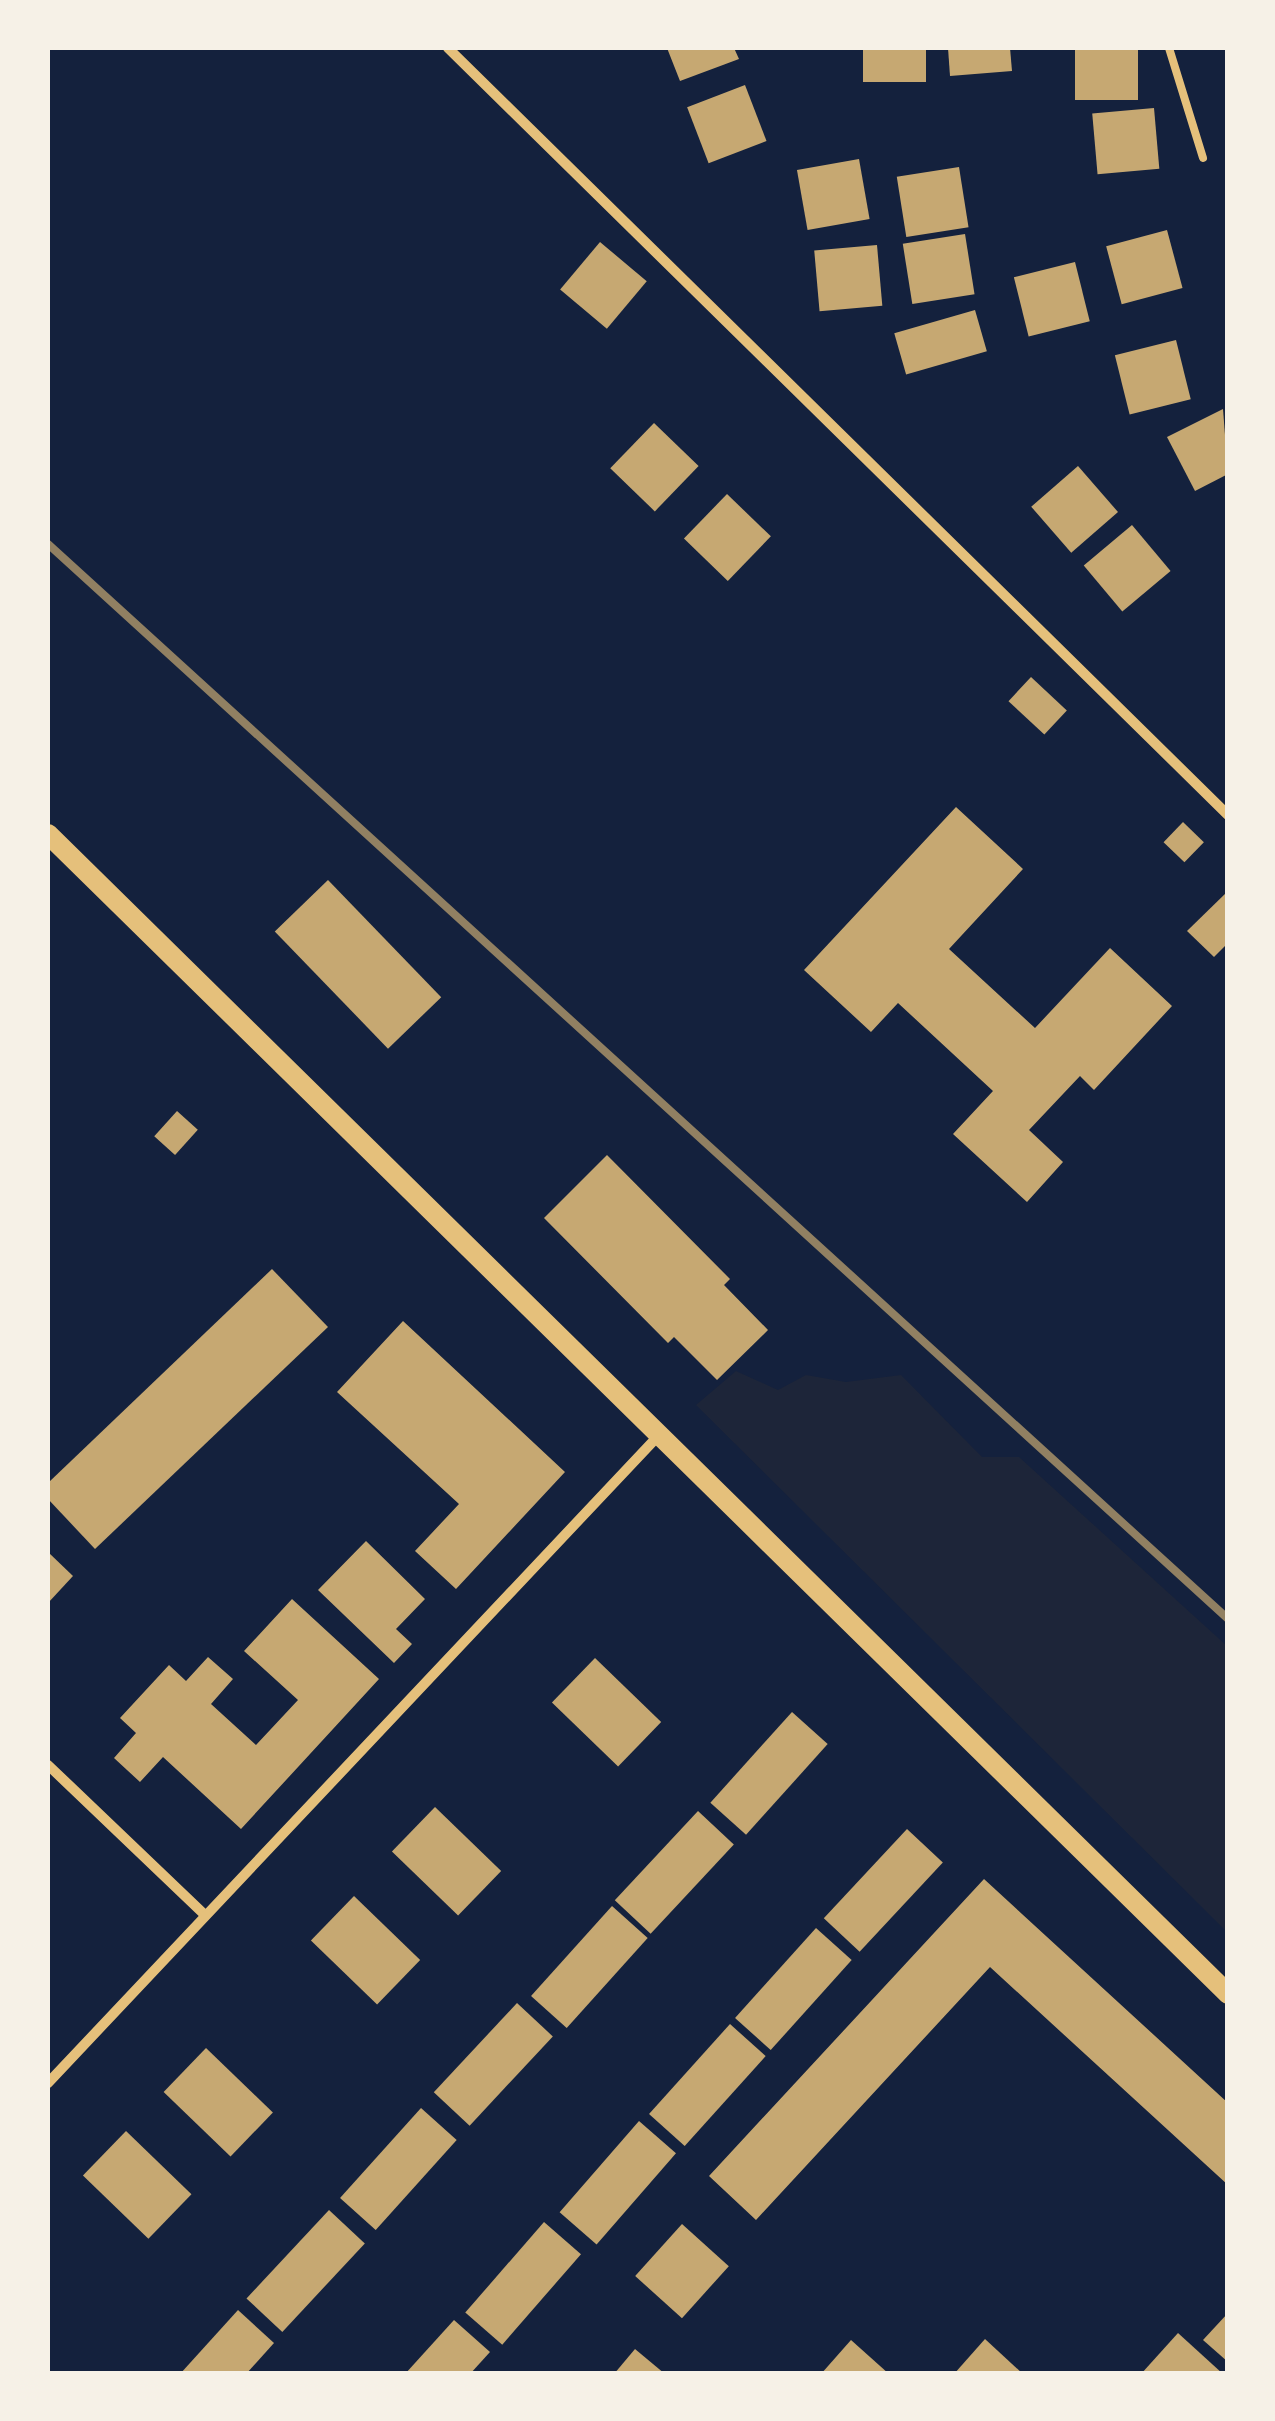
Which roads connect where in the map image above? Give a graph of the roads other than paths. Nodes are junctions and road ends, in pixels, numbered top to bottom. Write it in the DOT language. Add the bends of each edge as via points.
graph roads {
  1 [pos="448,48"];
  2 [pos="1169,48"];
  3 [pos="1203,158"];
  4 [pos="1228,815"];
  5 [pos="48,834"];
  6 [pos="659,1434"];
  7 [pos="48,1766"];
  8 [pos="203,1914"];
  9 [pos="1228,1994"];
  10 [pos="48,2083"];
  1 -- 4 [label="street"];
  2 -- 3 [label="lane"];
  5 -- 6 [label="main road"];
  6 -- 8 [label="street"];
  6 -- 9 [label="main road"];
  7 -- 8 [label="street"];
  8 -- 10 [label="street"];
}
